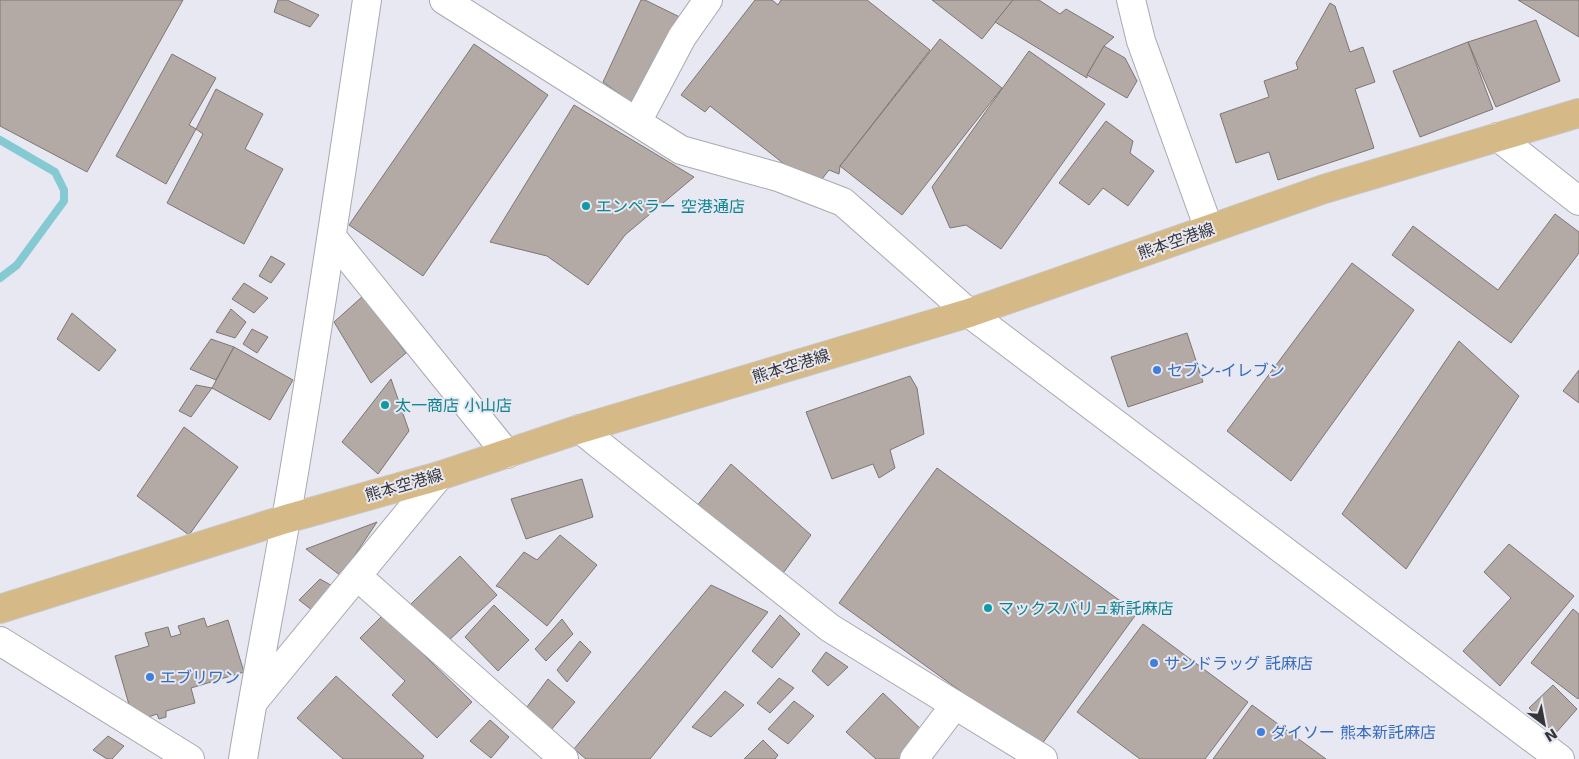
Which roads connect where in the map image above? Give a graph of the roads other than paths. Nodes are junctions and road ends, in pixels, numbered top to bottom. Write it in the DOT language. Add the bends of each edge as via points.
graph roads {
  1 [pos="367,0"];
  2 [pos="444,0"];
  3 [pos="708,0"];
  4 [pos="1131,0"];
  5 [pos="1579,114"];
  6 [pos="637,122"];
  7 [pos="1498,137"];
  8 [pos="1579,202"];
  9 [pos="1209,230"];
  10 [pos="332,237"];
  11 [pos="970,313"];
  12 [pos="580,429"];
  13 [pos="507,454"];
  14 [pos="439,476"];
  15 [pos="286,519"];
  16 [pos="357,576"];
  17 [pos="0,609"];
  18 [pos="0,641"];
  19 [pos="252,703"];
  20 [pos="955,705"];
  21 [pos="190,759"];
  22 [pos="243,759"];
  23 [pos="564,759"];
  24 [pos="914,759"];
  25 [pos="1043,759"];
  26 [pos="1560,759"];
  1 -- 10 [label="street"];
  2 -- 6 [label="street"];
  3 -- 6 [label="street" via="682,37"];
  4 -- 9 [label="street" via="1141,40"];
  5 -- 7 [label="main road, 熊本空港線"];
  6 -- 11 [label="street" via="682,150 778,177 843,202"];
  7 -- 8 [label="street"];
  7 -- 9 [label="main road, 熊本空港線" via="1324,189"];
  9 -- 11 [label="main road, 熊本空港線"];
  10 -- 13 [label="street"];
  10 -- 15 [label="street"];
  11 -- 12 [label="main road, 熊本空港線"];
  11 -- 26 [label="street"];
  12 -- 13 [label="main road, 熊本空港線"];
  12 -- 20 [label="street" via="830,628"];
  13 -- 14 [label="main road, 熊本空港線"];
  14 -- 15 [label="main road, 熊本空港線"];
  14 -- 16 [label="street"];
  15 -- 17 [label="main road, 熊本空港線"];
  15 -- 19 [label="street"];
  16 -- 19 [label="street"];
  16 -- 23 [label="street"];
  18 -- 21 [label="street"];
  19 -- 22 [label="street"];
  20 -- 24 [label="street"];
  20 -- 25 [label="street"];
}
